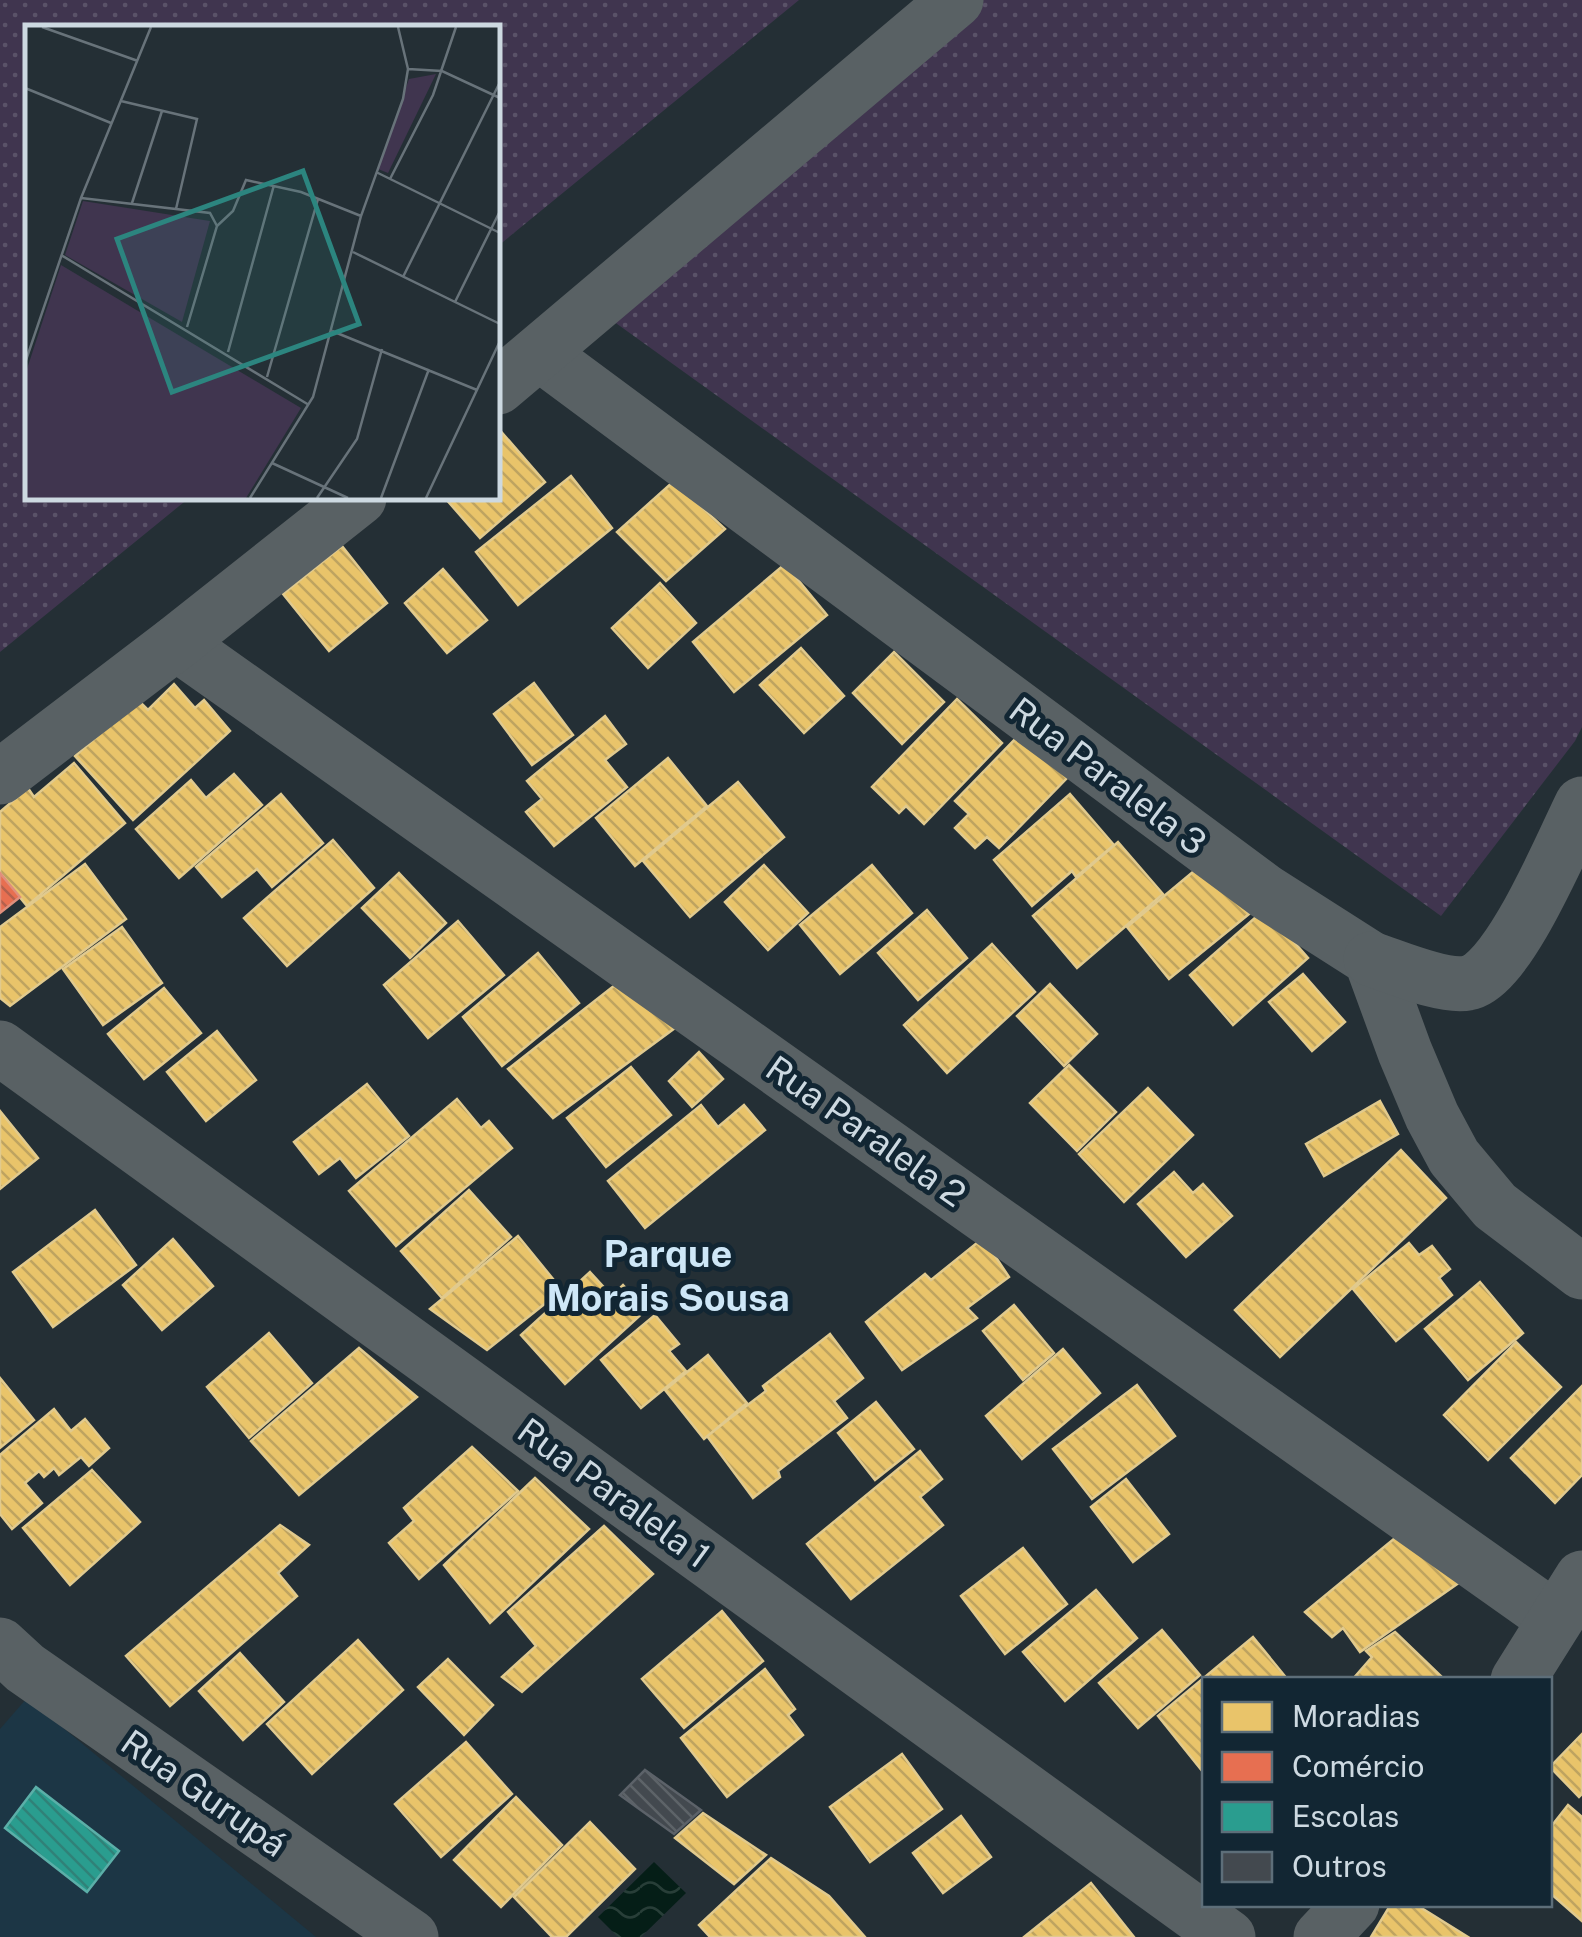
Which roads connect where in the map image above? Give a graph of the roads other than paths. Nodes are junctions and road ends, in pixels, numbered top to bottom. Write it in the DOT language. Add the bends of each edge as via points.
graph roads {
  1 [pos="956,0"];
  2 [pos="539,353"];
  3 [pos="500,385"];
  4 [pos="356,500"];
  5 [pos="176,644"];
  6 [pos="0,778"];
  7 [pos="1582,804"];
  8 [pos="1371,959"];
  9 [pos="0,1048"];
  10 [pos="1582,1272"];
  11 [pos="1569,1599"];
  12 [pos="8,1670"];
  13 [pos="1520,1677"];
  14 [pos="1349,1907"];
  15 [pos="410,1937"];
  16 [pos="1228,1937"];
  17 [pos="1321,1937"];
  1 -- 2 [label="street"];
  2 -- 3 [label="street"];
  2 -- 8 [label="street, Rua Paralela 3" via="1266,892"];
  4 -- 5 [label="street"];
  5 -- 6 [label="street"];
  5 -- 11 [label="street, Rua Paralela 2"];
  7 -- 8 [label="street, Rua Paralela 3" via="1513,942 1483,978 1447,982"];
  8 -- 10 [label="street" via="1454,1157 1495,1206"];
  9 -- 16 [label="street, Rua Paralela 1"];
  11 -- 13 [label="street"];
  12 -- 15 [label="street, Rua Gurupá"];
  14 -- 17 [label="street"];
}
